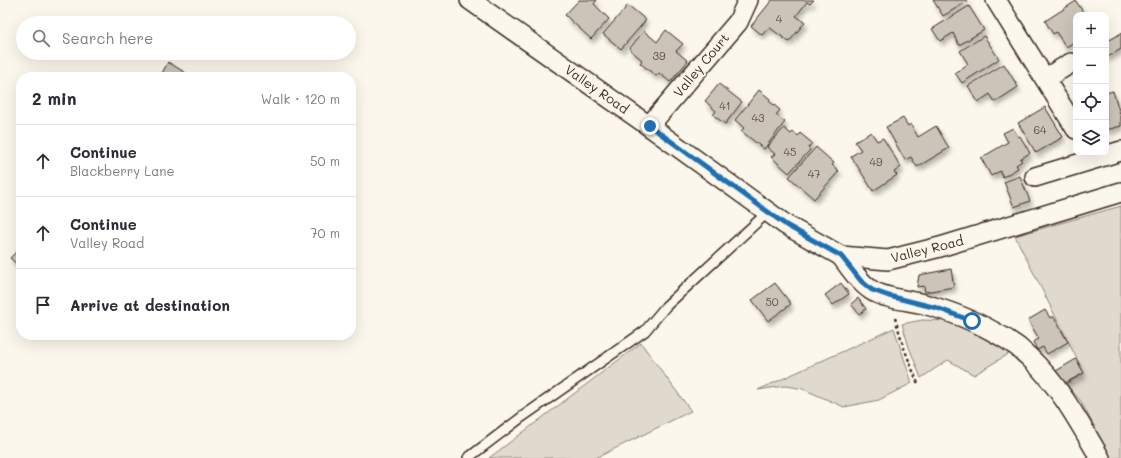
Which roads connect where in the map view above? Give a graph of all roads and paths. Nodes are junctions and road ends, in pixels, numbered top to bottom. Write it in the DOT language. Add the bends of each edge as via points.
graph roads {
  1 [pos="470,0"];
  2 [pos="748,0"];
  3 [pos="996,0"];
  4 [pos="1071,63"];
  5 [pos="1046,78"];
  6 [pos="1073,124"];
  7 [pos="650,126"];
  8 [pos="1121,151"];
  9 [pos="1109,153"];
  10 [pos="1093,156"];
  11 [pos="1035,177"];
  12 [pos="1121,192"];
  13 [pos="768,212"];
  14 [pos="841,256"];
  15 [pos="889,296"];
  16 [pos="918,384"];
  17 [pos="468,458"];
  18 [pos="1100,458"];
  1 -- 7 [label="street, Valley Road"];
  2 -- 7 [label="street, Valley Court" via="738,22"];
  3 -- 5 [label="street"];
  4 -- 5 [label="street"];
  5 -- 6 [label="street"];
  7 -- 13 [label="street, Valley Road"];
  8 -- 9 [label="street"];
  10 -- 11 [label="street"];
  12 -- 14 [label="street, Valley Road" via="940,247 888,260"];
  13 -- 14 [label="street, Valley Road"];
  13 -- 17 [label="lane" via="666,306 645,331"];
  14 -- 15 [label="street" via="867,286 875,292"];
  15 -- 16 [label="path" via="904,348"];
  15 -- 18 [label="street" via="960,316 1017,346 1050,379 1069,405"];
}
